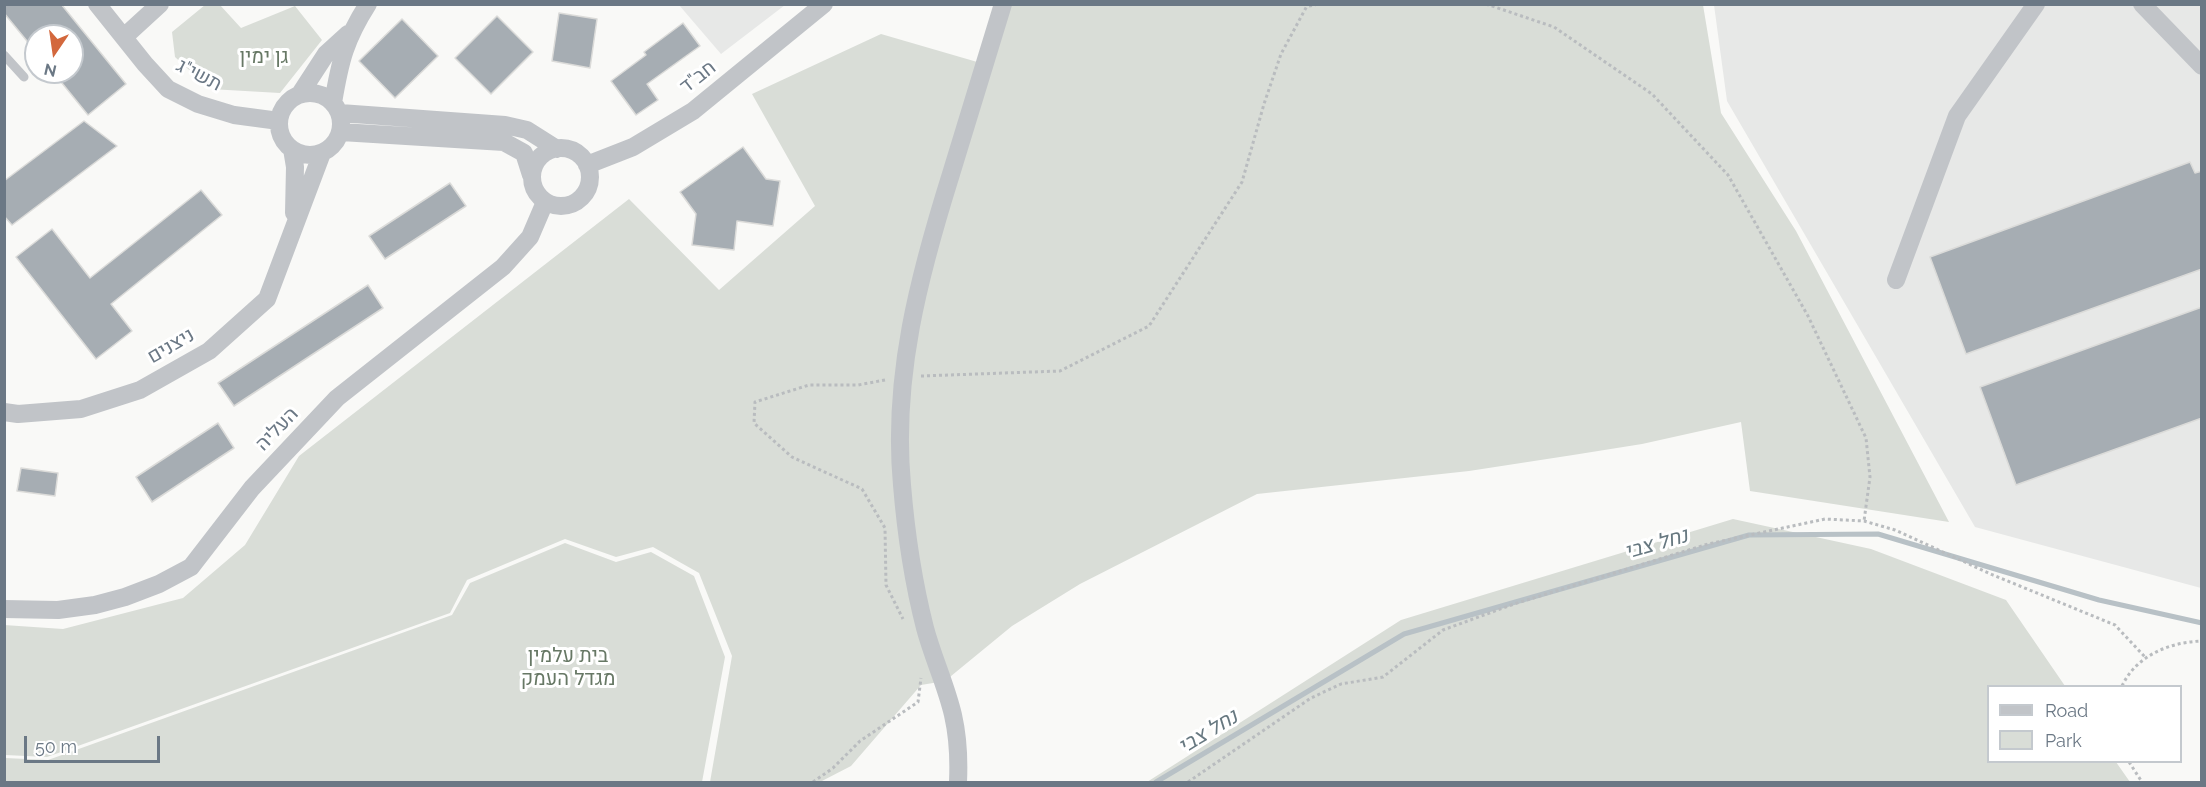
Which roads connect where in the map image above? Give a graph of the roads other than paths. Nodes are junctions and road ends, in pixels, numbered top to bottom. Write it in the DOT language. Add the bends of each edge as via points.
graph roads {
  1 [pos="97,4"];
  2 [pos="160,4"];
  3 [pos="368,4"];
  4 [pos="824,4"];
  5 [pos="1004,4"];
  6 [pos="2036,4"];
  7 [pos="2142,4"];
  8 [pos="352,30"];
  9 [pos="124,37"];
  10 [pos="4,55"];
  11 [pos="2202,66"];
  12 [pos="24,77"];
  13 [pos="300,94"];
  14 [pos="337,108"];
  15 [pos="279,121"];
  16 [pos="341,132"];
  17 [pos="557,148"];
  18 [pos="292,149"];
  19 [pos="322,153"];
  20 [pos="587,165"];
  21 [pos="531,175"];
  22 [pos="545,202"];
  23 [pos="294,224"];
  24 [pos="1896,280"];
  25 [pos="4,412"];
  26 [pos="4,609"];
  27 [pos="958,783"];
  1 -- 9 [label="street, תשי\"ג"];
  2 -- 9 [label="street"];
  3 -- 8 [label="street"];
  4 -- 20 [label="street, חב\"ד" via="693,111 633,147"];
  5 -- 27 [label="street" via="930,241 914,303 903,377 900,448 911,563 926,630 953,714"];
  6 -- 24 [label="street" via="1957,116"];
  7 -- 11 [label="street"];
  8 -- 13 [label="street" via="326,54"];
  8 -- 14 [label="street" via="339,65"];
  9 -- 15 [label="street, תשי\"ג" via="168,89 234,115"];
  10 -- 12 [label="lane"];
  13 -- 14 [label="street" via="323,95"];
  13 -- 15 [label="street" via="282,110"];
  14 -- 16 [label="street"];
  14 -- 17 [label="street" via="505,125 527,130"];
  15 -- 18 [label="street" via="283,139"];
  16 -- 19 [label="street"];
  16 -- 21 [label="street" via="504,142 524,153"];
  17 -- 20 [label="street" via="578,153"];
  17 -- 21 [label="street" via="537,160"];
  18 -- 19 [label="street" via="305,155"];
  18 -- 23 [label="street, ניצנים"];
  19 -- 23 [label="street, ניצנים"];
  20 -- 22 [label="street" via="589,186 584,196 566,206"];
  21 -- 22 [label="street" via="534,191"];
  22 -- 26 [label="street, העליה" via="530,237 503,267 337,398 252,488 192,567 159,584 95,605 58,610"];
  23 -- 25 [label="street, ניצנים" via="267,299 209,351 140,390 81,409"];
}
